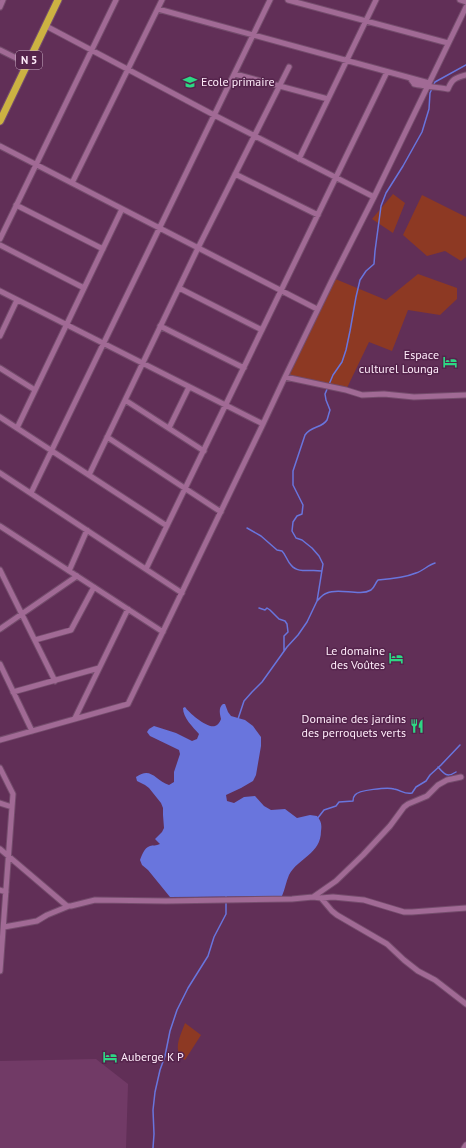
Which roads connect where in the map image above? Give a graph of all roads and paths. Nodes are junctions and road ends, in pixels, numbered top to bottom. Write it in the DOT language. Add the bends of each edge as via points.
graph roads {
  1 [pos="3,0"];
  2 [pos="58,0"];
  3 [pos="116,0"];
  4 [pos="162,0"];
  5 [pos="270,0"];
  6 [pos="288,0"];
  7 [pos="376,0"];
  8 [pos="460,0"];
  9 [pos="466,2"];
  10 [pos="0,7"];
  11 [pos="466,7"];
  12 [pos="158,9"];
  13 [pos="366,21"];
  14 [pos="46,26"];
  15 [pos="253,36"];
  16 [pos="448,43"];
  17 [pos="0,50"];
  18 [pos="91,50"];
  19 [pos="346,61"];
  20 [pos="28,64"];
  21 [pos="289,67"];
  22 [pos="128,70"];
  23 [pos="387,72"];
  24 [pos="235,74"];
  25 [pos="466,75"];
  26 [pos="459,77"];
  27 [pos="466,81"];
  28 [pos="428,84"];
  29 [pos="280,86"];
  30 [pos="328,99"];
  31 [pos="214,115"];
  32 [pos="0,121"];
  33 [pos="255,136"];
  34 [pos="0,146"];
  35 [pos="299,158"];
  36 [pos="36,164"];
  37 [pos="236,174"];
  38 [pos="336,178"];
  39 [pos="72,184"];
  40 [pos="374,197"];
  41 [pos="16,205"];
  42 [pos="122,209"];
  43 [pos="318,215"];
  44 [pos="160,228"];
  45 [pos="0,239"];
  46 [pos="0,245"];
  47 [pos="198,248"];
  48 [pos="103,249"];
  49 [pos="84,288"];
  50 [pos="179,288"];
  51 [pos="0,291"];
  52 [pos="281,291"];
  53 [pos="17,300"];
  54 [pos="318,310"];
  55 [pos="66,325"];
  56 [pos="160,326"];
  57 [pos="262,330"];
  58 [pos="0,336"];
  59 [pos="104,344"];
  60 [pos="142,363"];
  61 [pos="0,368"];
  62 [pos="244,368"];
  63 [pos="285,377"];
  64 [pos="189,386"];
  65 [pos="35,390"];
  66 [pos="466,395"];
  67 [pos="125,400"];
  68 [pos="226,405"];
  69 [pos="0,417"];
  70 [pos="263,424"];
  71 [pos="17,428"];
  72 [pos="169,428"];
  73 [pos="107,437"];
  74 [pos="52,451"];
  75 [pos="204,451"];
  76 [pos="0,473"];
  77 [pos="89,475"];
  78 [pos="185,489"];
  79 [pos="31,493"];
  80 [pos="221,512"];
  81 [pos="0,526"];
  82 [pos="167,526"];
  83 [pos="87,530"];
  84 [pos="146,569"];
  85 [pos="0,570"];
  86 [pos="69,571"];
  87 [pos="77,576"];
  88 [pos="2,578"];
  89 [pos="94,587"];
  90 [pos="182,592"];
  91 [pos="128,609"];
  92 [pos="22,614"];
  93 [pos="0,629"];
  94 [pos="163,632"];
  95 [pos="35,640"];
  96 [pos="0,664"];
  97 [pos="100,668"];
  98 [pos="55,681"];
  99 [pos="13,692"];
  100 [pos="75,718"];
  101 [pos="32,731"];
  102 [pos="0,740"];
  103 [pos="0,768"];
  104 [pos="461,777"];
  105 [pos="0,803"];
  106 [pos="12,807"];
  107 [pos="0,848"];
  108 [pos="9,849"];
  109 [pos="8,855"];
  110 [pos="0,890"];
  111 [pos="6,892"];
  112 [pos="313,896"];
  113 [pos="321,898"];
  114 [pos="69,906"];
  115 [pos="466,908"];
  116 [pos="2,928"];
  117 [pos="0,971"];
  118 [pos="466,1004"];
  119 [pos="466,1145"];
  120 [pos="464,1148"];
  1 -- 10 [label="street"];
  2 -- 14 [label="highway, N 5"];
  3 -- 18 [label="street"];
  4 -- 12 [label="street"];
  5 -- 15 [label="street"];
  6 -- 13 [label="street"];
  7 -- 13 [label="street"];
  8 -- 9 [label="street"];
  11 -- 16 [label="street"];
  12 -- 15 [label="street"];
  12 -- 22 [label="street"];
  13 -- 16 [label="street"];
  13 -- 19 [label="street"];
  14 -- 18 [label="street"];
  14 -- 20 [label="highway, N 5"];
  15 -- 19 [label="street"];
  15 -- 24 [label="street"];
  16 -- 28 [label="street"];
  17 -- 20 [label="street"];
  18 -- 22 [label="street"];
  18 -- 36 [label="street"];
  19 -- 23 [label="street"];
  19 -- 30 [label="street"];
  20 -- 32 [label="highway, N 5"];
  21 -- 29 [label="street"];
  22 -- 31 [label="street"];
  22 -- 39 [label="street"];
  23 -- 28 [label="street"];
  23 -- 38 [label="street"];
  24 -- 29 [label="street"];
  24 -- 31 [label="street"];
  25 -- 26 [label="street"];
  26 -- 27 [label="street"];
  26 -- 28 [label="street" via="451,82 448,89"];
  28 -- 40 [label="street"];
  29 -- 30 [label="street"];
  29 -- 33 [label="street"];
  30 -- 35 [label="street"];
  31 -- 33 [label="street"];
  31 -- 44 [label="street"];
  33 -- 35 [label="street"];
  33 -- 37 [label="street"];
  34 -- 36 [label="street"];
  35 -- 38 [label="street"];
  36 -- 39 [label="street"];
  36 -- 41 [label="street"];
  37 -- 43 [label="street"];
  37 -- 47 [label="street"];
  38 -- 40 [label="street"];
  38 -- 43 [label="street"];
  39 -- 42 [label="street"];
  40 -- 54 [label="street"];
  41 -- 45 [label="street"];
  41 -- 48 [label="street"];
  42 -- 44 [label="street"];
  42 -- 48 [label="street"];
  43 -- 52 [label="street"];
  44 -- 47 [label="street"];
  44 -- 59 [label="street"];
  46 -- 49 [label="street"];
  47 -- 50 [label="street"];
  47 -- 52 [label="street"];
  48 -- 49 [label="street"];
  49 -- 55 [label="street"];
  50 -- 56 [label="street"];
  50 -- 57 [label="street"];
  51 -- 53 [label="street"];
  52 -- 54 [label="street"];
  52 -- 57 [label="street"];
  53 -- 55 [label="street"];
  53 -- 58 [label="street"];
  54 -- 63 [label="street"];
  55 -- 59 [label="street"];
  55 -- 65 [label="street"];
  56 -- 60 [label="street"];
  56 -- 62 [label="street"];
  57 -- 62 [label="street"];
  59 -- 60 [label="street"];
  59 -- 74 [label="street"];
  60 -- 64 [label="street"];
  60 -- 67 [label="street"];
  61 -- 65 [label="street"];
  62 -- 68 [label="street"];
  63 -- 66 [label="street" via="362,395"];
  63 -- 70 [label="street"];
  64 -- 68 [label="street"];
  64 -- 72 [label="street"];
  65 -- 71 [label="street"];
  67 -- 72 [label="street"];
  67 -- 73 [label="street"];
  68 -- 70 [label="street"];
  68 -- 75 [label="street"];
  69 -- 71 [label="street"];
  70 -- 80 [label="street"];
  71 -- 74 [label="street"];
  72 -- 75 [label="street"];
  73 -- 77 [label="street"];
  73 -- 78 [label="street"];
  74 -- 77 [label="street"];
  74 -- 79 [label="street"];
  75 -- 78 [label="street"];
  76 -- 79 [label="street"];
  77 -- 82 [label="street"];
  78 -- 80 [label="street"];
  78 -- 82 [label="street"];
  79 -- 83 [label="street"];
  80 -- 90 [label="street"];
  81 -- 86 [label="street"];
  82 -- 84 [label="street"];
  83 -- 84 [label="street"];
  83 -- 86 [label="street"];
  84 -- 90 [label="street"];
  85 -- 88 [label="street"];
  86 -- 87 [label="street"];
  87 -- 89 [label="street"];
  87 -- 92 [label="street"];
  88 -- 92 [label="street"];
  89 -- 91 [label="street"];
  89 -- 95 [label="street" via="71,630"];
  90 -- 94 [label="street"];
  91 -- 94 [label="street"];
  91 -- 97 [label="street"];
  92 -- 93 [label="street"];
  92 -- 95 [label="street"];
  94 -- 100 [label="street" via="128,704"];
  95 -- 98 [label="street"];
  96 -- 99 [label="street"];
  97 -- 98 [label="street"];
  97 -- 100 [label="street"];
  98 -- 99 [label="street"];
  99 -- 101 [label="street"];
  100 -- 101 [label="street"];
  101 -- 102 [label="street"];
  103 -- 106 [label="street" via="13,794"];
  104 -- 112 [label="street" via="447,780 428,796 404,807 363,855 336,881"];
  105 -- 106 [label="street"];
  106 -- 108 [label="street"];
  107 -- 108 [label="street"];
  107 -- 109 [label="street"];
  108 -- 109 [label="street"];
  109 -- 111 [label="street"];
  109 -- 114 [label="street"];
  110 -- 111 [label="street"];
  111 -- 116 [label="street"];
  112 -- 113 [label="street"];
  112 -- 114 [label="street" via="292,899 95,900"];
  113 -- 115 [label="street" via="364,900 404,912"];
  113 -- 118 [label="street" via="332,912 387,944 418,971 435,980"];
  114 -- 116 [label="street" via="37,921"];
  116 -- 117 [label="street"];
  119 -- 120 [label="street"];
}
